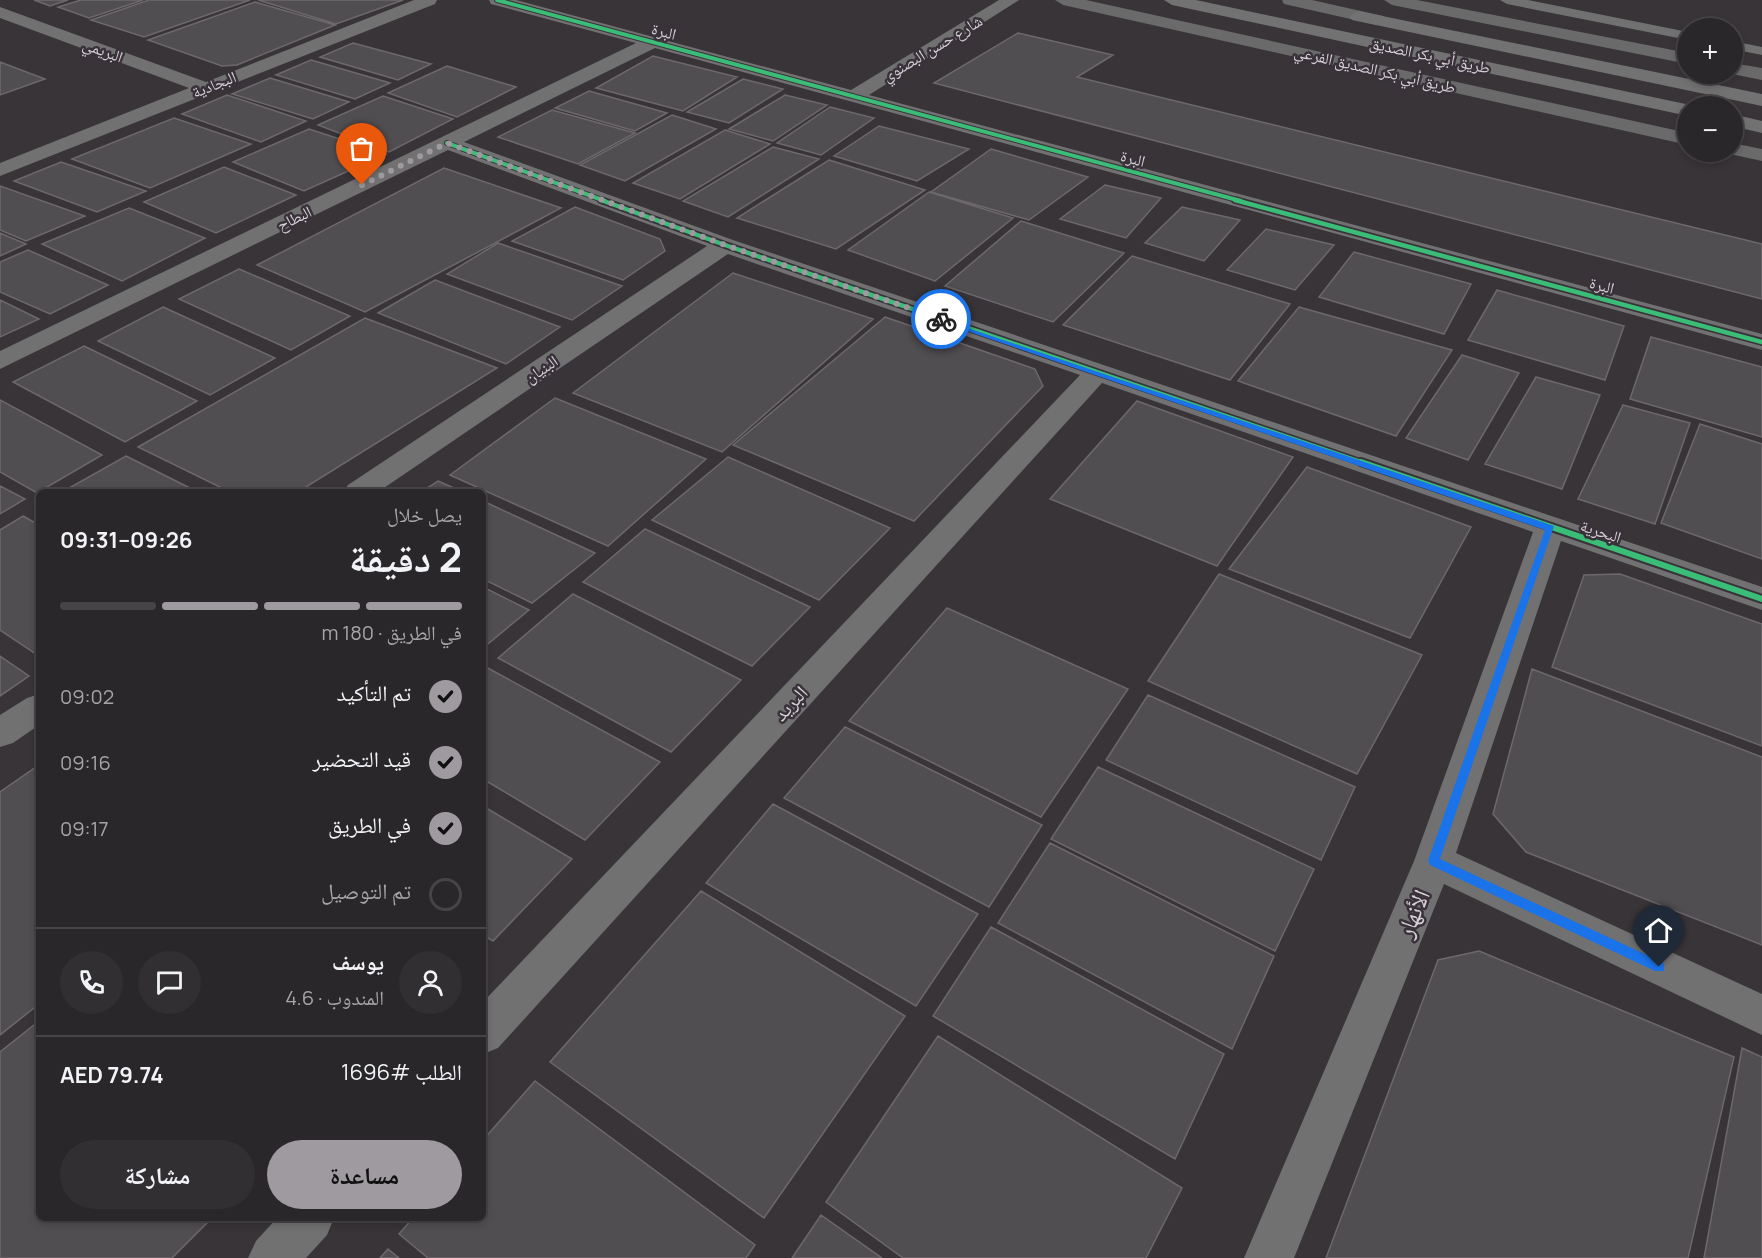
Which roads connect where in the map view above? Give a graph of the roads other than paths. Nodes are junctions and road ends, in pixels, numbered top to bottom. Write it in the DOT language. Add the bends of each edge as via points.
graph roads {
  1 [pos="429,0"];
  2 [pos="497,0"];
  3 [pos="1011,0"];
  4 [pos="1063,0"];
  5 [pos="1172,0"];
  6 [pos="1280,0"];
  7 [pos="1290,0"];
  8 [pos="1392,0"];
  9 [pos="1507,0"];
  10 [pos="0,12"];
  11 [pos="1377,20"];
  12 [pos="1677,34"];
  13 [pos="653,42"];
  14 [pos="1743,47"];
  15 [pos="1762,51"];
  16 [pos="1677,57"];
  17 [pos="1743,70"];
  18 [pos="1762,74"];
  19 [pos="206,88"];
  20 [pos="854,96"];
  21 [pos="1762,100"];
  22 [pos="1677,108"];
  23 [pos="1743,123"];
  24 [pos="1762,127"];
  25 [pos="1677,137"];
  26 [pos="447,143"];
  27 [pos="1743,151"];
  28 [pos="1762,155"];
  29 [pos="0,170"];
  30 [pos="725,245"];
  31 [pos="1762,342"];
  32 [pos="0,362"];
  33 [pos="1098,373"];
  34 [pos="362,489"];
  35 [pos="1550,528"];
  36 [pos="1762,599"];
  37 [pos="36,709"];
  38 [pos="0,733"];
  39 [pos="1434,861"];
  40 [pos="1762,1015"];
  41 [pos="486,1030"];
  42 [pos="307,1221"];
  43 [pos="273,1258"];
  44 [pos="1269,1258"];
  1 -- 19 [label="street, البجادية"];
  2 -- 13 [label="street, البرة"];
  3 -- 20 [label="street, شارع حسن البصنوي"];
  4 -- 25 [label="main road, طريق أبي بكر الصديق الفرعي"];
  5 -- 22 [label="main road, طريق أبي بكر الصديق"];
  6 -- 11 [label="main road, طريق أبي بكر الصديق"];
  7 -- 11 [label="main road"];
  8 -- 16 [label="main road"];
  9 -- 12 [label="lane"];
  10 -- 19 [label="street, البريمي"];
  11 -- 21 [label="main road, طريق أبي بكر الصديق"];
  13 -- 20 [label="street, البرة"];
  13 -- 26 [label="street, البطاح"];
  14 -- 15 [label="lane"];
  17 -- 18 [label="main road"];
  19 -- 29 [label="street, البجادية"];
  20 -- 31 [label="street, البرة"];
  23 -- 24 [label="main road"];
  26 -- 30 [label="street, البحرية"];
  26 -- 32 [label="street, البطاح"];
  27 -- 28 [label="main road"];
  30 -- 33 [label="street, البحرية"];
  30 -- 34 [label="street, البنيان"];
  33 -- 35 [label="street, البحرية"];
  33 -- 41 [label="street, البريد"];
  35 -- 36 [label="street, البحرية"];
  35 -- 39 [label="street, الأنهار"];
  37 -- 38 [label="street"];
  39 -- 40 [label="street"];
  39 -- 44 [label="street, الأنهار"];
  42 -- 43 [label="street"];
}
